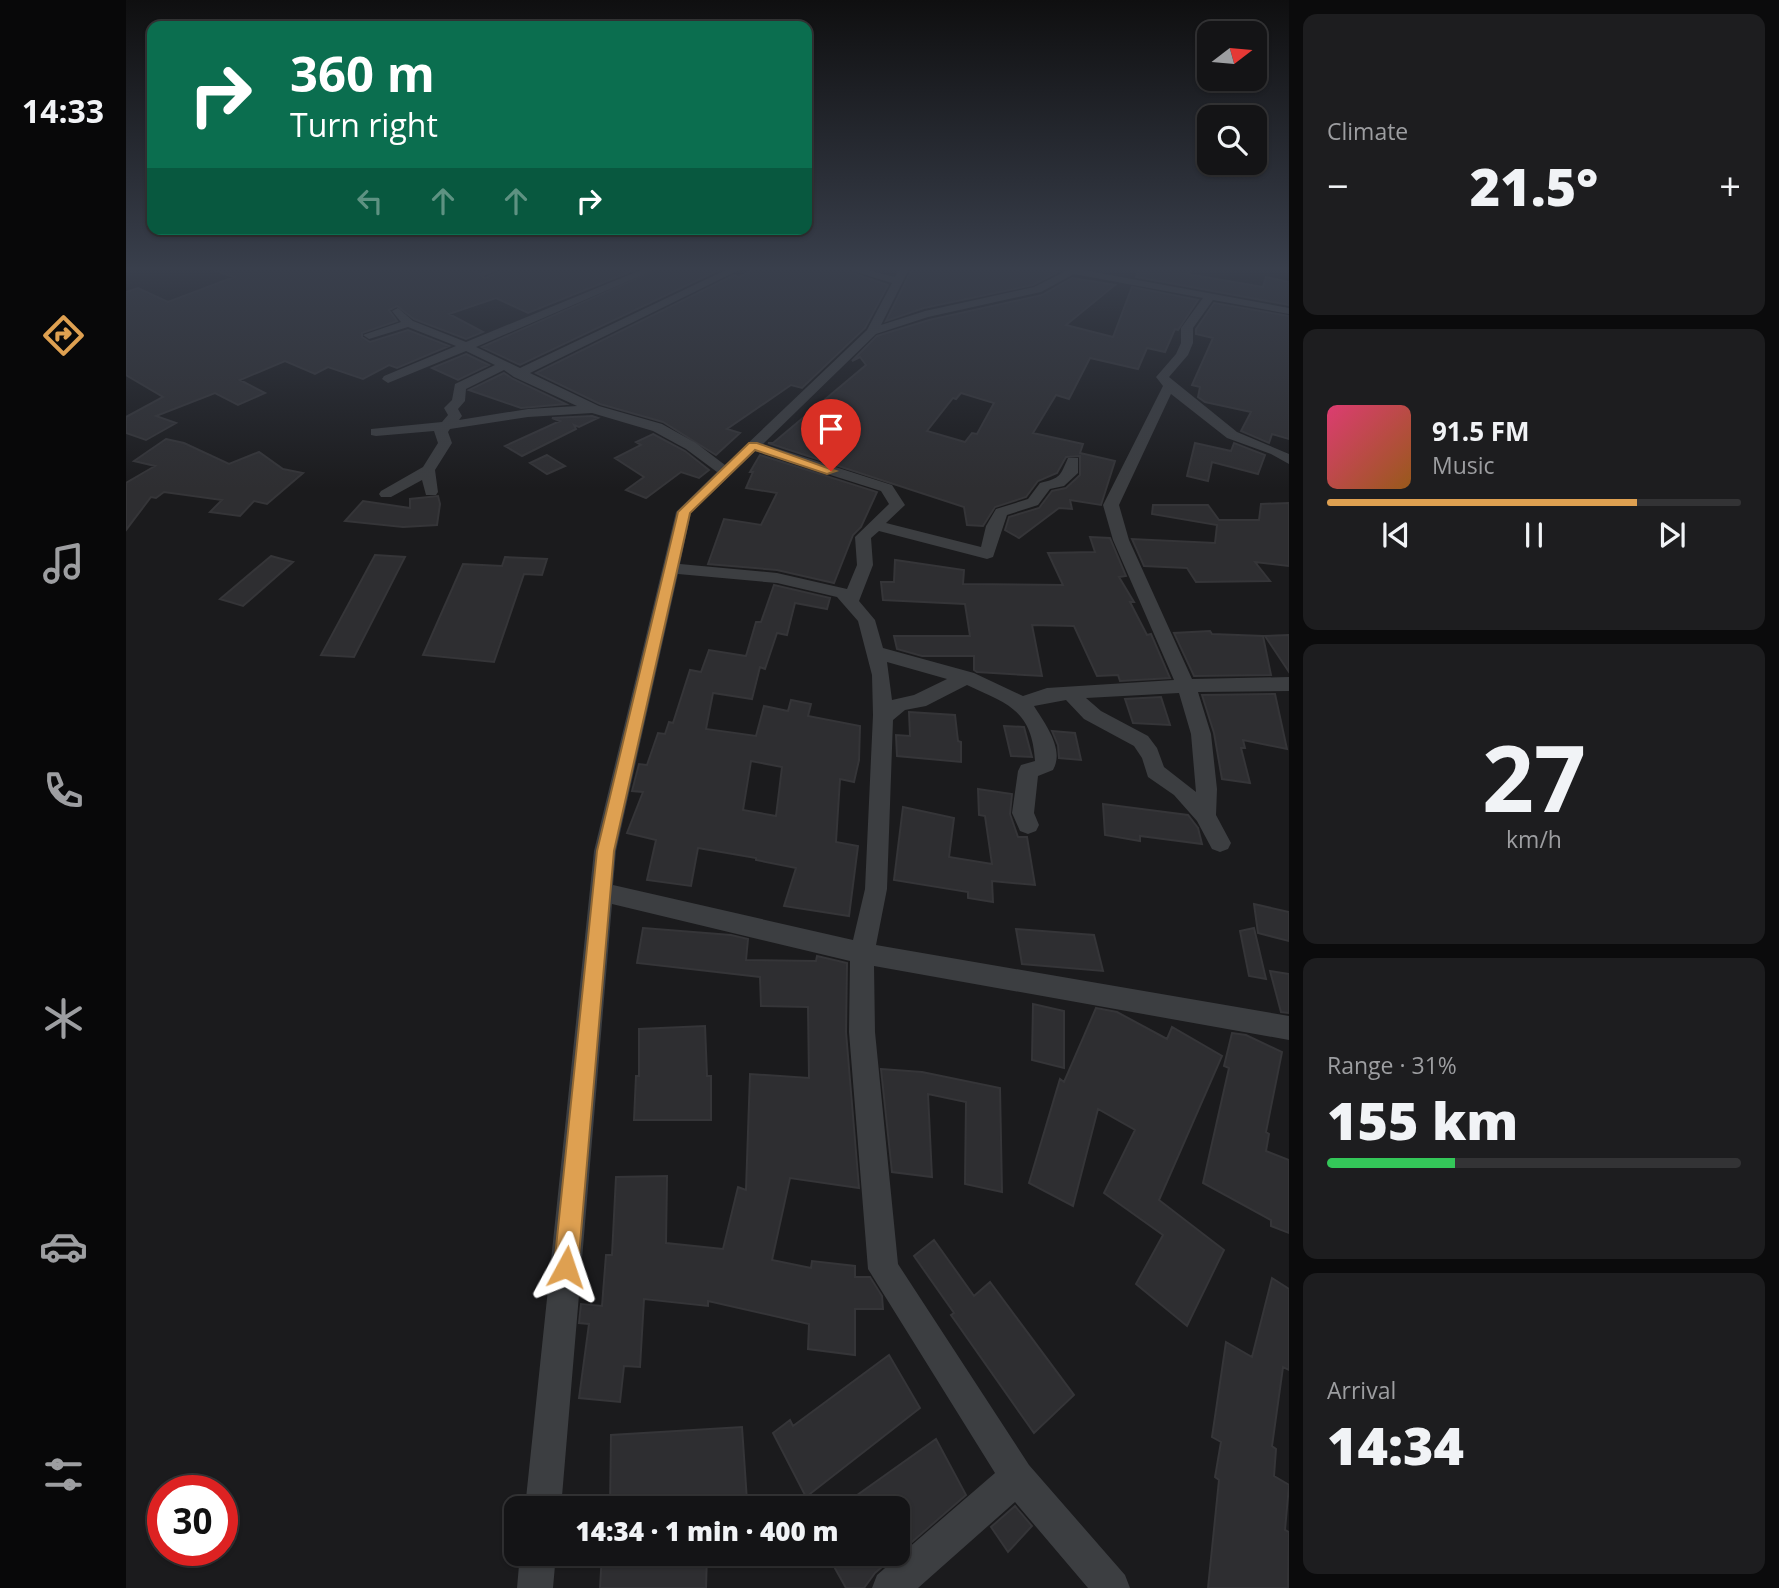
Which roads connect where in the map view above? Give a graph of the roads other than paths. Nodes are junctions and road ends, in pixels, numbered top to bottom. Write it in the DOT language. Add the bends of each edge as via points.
graph roads {
  1 [pos="453,341"];
  2 [pos="477,341"];
  3 [pos="584,341"];
  4 [pos="862,341"];
  5 [pos="1189,341"];
  6 [pos="465,346"];
  7 [pos="503,366"];
  8 [pos="518,374"];
  9 [pos="388,379"];
  10 [pos="1168,386"];
  11 [pos="451,408"];
  12 [pos="594,409"];
  13 [pos="447,425"];
  14 [pos="407,430"];
  15 [pos="376,432"];
  16 [pos="753,446"];
  17 [pos="1282,451"];
  18 [pos="1289,460"];
  19 [pos="1073,461"];
  20 [pos="428,470"];
  21 [pos="726,472"];
  22 [pos="431,492"];
  23 [pos="386,494"];
  24 [pos="874,525"];
  25 [pos="671,568"];
  26 [pos="851,601"];
  27 [pos="874,652"];
  28 [pos="967,678"];
  29 [pos="1289,684"];
  30 [pos="1186,686"];
  31 [pos="1071,694"];
  32 [pos="1022,703"];
  33 [pos="882,719"];
  34 [pos="1205,815"];
  35 [pos="1028,825"];
  36 [pos="1220,843"];
  37 [pos="602,892"];
  38 [pos="862,953"];
  39 [pos="1289,1028"];
  40 [pos="1017,1477"];
  41 [pos="544,1496"];
  42 [pos="537,1566"];
  43 [pos="535,1588"];
  44 [pos="890,1588"];
  45 [pos="1112,1588"];
  1 -- 6 [label="street"];
  2 -- 6 [label="street"];
  3 -- 8 [label="street"];
  4 -- 16 [label="street"];
  5 -- 10 [label="street" via="1162,377"];
  6 -- 7 [label="street"];
  6 -- 9 [label="street"];
  7 -- 8 [label="street"];
  7 -- 11 [label="street" via="460,387 458,401"];
  8 -- 12 [label="street"];
  10 -- 17 [label="street" via="1232,435"];
  10 -- 30 [label="street" via="1111,505 1121,540"];
  11 -- 13 [label="street" via="454,416"];
  11 -- 14 [label="street"];
  12 -- 13 [label="street"];
  12 -- 21 [label="street" via="657,427"];
  13 -- 14 [label="street"];
  13 -- 20 [label="street" via="441,431 445,443"];
  14 -- 15 [label="street"];
  16 -- 21 [label="street"];
  16 -- 24 [label="street" via="887,488 897,505"];
  17 -- 18 [label="street"];
  19 -- 24 [label="street" via="1071,473 1059,483 1045,486 1032,502 1001,512 987,554"];
  20 -- 22 [label="street"];
  20 -- 23 [label="street"];
  21 -- 25 [label="street" via="684,512"];
  24 -- 26 [label="street" via="863,537 864,565"];
  25 -- 26 [label="street" via="777,578 842,593"];
  25 -- 37 [label="street" via="606,851"];
  26 -- 27 [label="street" via="866,621"];
  27 -- 28 [label="street"];
  27 -- 33 [label="street" via="881,675"];
  28 -- 32 [label="street"];
  28 -- 33 [label="street" via="923,699 903,702"];
  29 -- 30 [label="street"];
  30 -- 31 [label="street"];
  30 -- 34 [label="street" via="1201,734"];
  31 -- 32 [label="street"];
  31 -- 34 [label="street" via="1092,715 1135,734 1152,752 1155,771 1181,789"];
  32 -- 35 [label="street" via="1044,738 1046,765 1028,771 1024,813"];
  33 -- 38 [label="street" via="876,890"];
  34 -- 36 [label="street"];
  37 -- 38 [label="street"];
  37 -- 41 [label="street"];
  38 -- 39 [label="street"];
  38 -- 40 [label="street" via="862,1032 883,1269"];
  40 -- 44 [label="street"];
  40 -- 45 [label="street"];
  42 -- 43 [label="street"];
}
